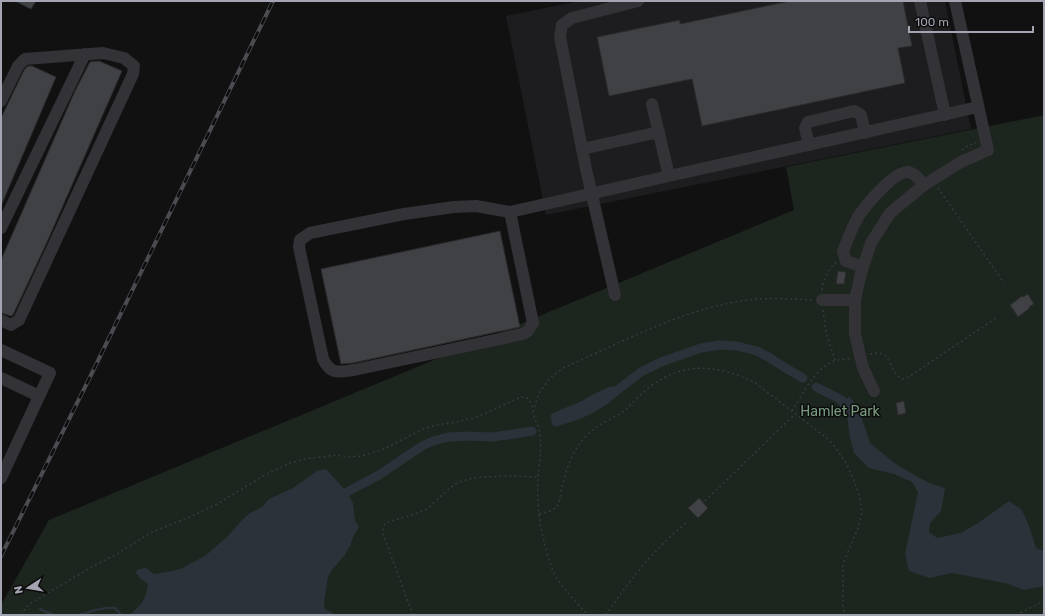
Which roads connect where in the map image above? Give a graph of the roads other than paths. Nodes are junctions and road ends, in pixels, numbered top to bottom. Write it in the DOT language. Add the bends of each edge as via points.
graph roads {
  1 [pos="638,1"];
  2 [pos="920,1"];
  3 [pos="955,1"];
  4 [pos="85,54"];
  5 [pos="1,101"];
  6 [pos="652,104"];
  7 [pos="978,108"];
  8 [pos="945,115"];
  9 [pos="659,132"];
  10 [pos="865,133"];
  11 [pos="809,145"];
  12 [pos="582,149"];
  13 [pos="669,176"];
  14 [pos="930,186"];
  15 [pos="592,193"];
  16 [pos="510,212"];
  17 [pos="1,228"];
  18 [pos="863,267"];
  19 [pos="615,295"];
  20 [pos="822,300"];
  21 [pos="855,300"];
  22 [pos="1,320"];
  23 [pos="1,350"];
  24 [pos="1,378"];
  25 [pos="874,391"];
  26 [pos="40,396"];
  27 [pos="1,478"];
  1 -- 12 [label="street" via="572,18 562,25 560,37"];
  2 -- 8 [label="street"];
  3 -- 7 [label="street"];
  4 -- 5 [label="street" via="25,59 18,66"];
  4 -- 17 [label="street"];
  4 -- 22 [label="street" via="103,53 124,58 134,66 133,74 19,320 11,325"];
  6 -- 9 [label="street"];
  7 -- 8 [label="street"];
  7 -- 14 [label="street" via="988,150 961,162"];
  8 -- 10 [label="street"];
  9 -- 12 [label="street"];
  9 -- 13 [label="street"];
  10 -- 11 [label="street"];
  10 -- 11 [label="street" via="861,115 854,111 808,122 805,128"];
  11 -- 13 [label="street"];
  12 -- 15 [label="street"];
  13 -- 15 [label="street"];
  14 -- 18 [label="street" via="890,214 871,243"];
  14 -- 18 [label="street" via="908,172 899,174 881,188 858,218 843,251 846,261"];
  15 -- 16 [label="street"];
  15 -- 19 [label="street"];
  16 -- 16 [label="street" via="476,206 454,207 310,232 300,240 299,247 323,359 327,366 336,372 354,370 528,331 533,323"];
  18 -- 21 [label="street"];
  20 -- 21 [label="street"];
  21 -- 25 [label="street" via="855,334 863,368"];
  23 -- 26 [label="street" via="50,373"];
  24 -- 26 [label="street"];
  26 -- 27 [label="street"];
}
